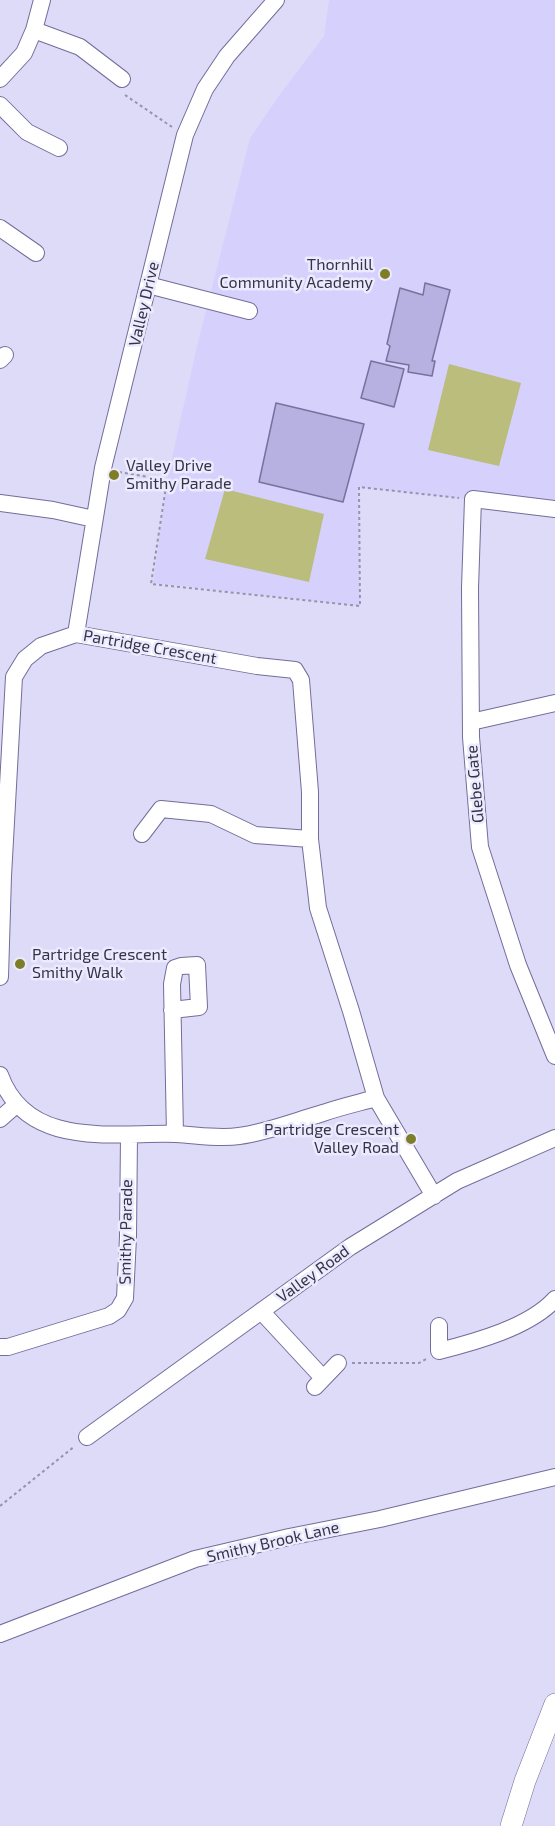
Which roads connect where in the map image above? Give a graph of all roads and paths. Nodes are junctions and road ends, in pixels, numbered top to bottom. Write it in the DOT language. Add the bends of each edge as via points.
graph roads {
  1 [pos="42,0"];
  2 [pos="276,0"];
  3 [pos="34,30"];
  4 [pos="0,79"];
  5 [pos="122,79"];
  6 [pos="0,105"];
  7 [pos="185,135"];
  8 [pos="59,148"];
  9 [pos="0,228"];
  10 [pos="36,253"];
  11 [pos="148,285"];
  12 [pos="249,311"];
  13 [pos="110,470"];
  14 [pos="472,499"];
  15 [pos="0,503"];
  16 [pos="555,509"];
  17 [pos="94,519"];
  18 [pos="76,634"];
  19 [pos="555,703"];
  20 [pos="471,722"];
  21 [pos="142,834"];
  22 [pos="310,839"];
  23 [pos="2,876"];
  24 [pos="0,977"];
  25 [pos="172,1010"];
  26 [pos="555,1056"];
  27 [pos="0,1075"];
  28 [pos="376,1098"];
  29 [pos="16,1105"];
  30 [pos="0,1119"];
  31 [pos="176,1134"];
  32 [pos="129,1135"];
  33 [pos="555,1138"];
  34 [pos="434,1196"];
  35 [pos="555,1299"];
  36 [pos="261,1311"];
  37 [pos="439,1326"];
  38 [pos="0,1347"];
  39 [pos="439,1351"];
  40 [pos="338,1363"];
  41 [pos="87,1437"];
  42 [pos="555,1477"];
  43 [pos="0,1506"];
  44 [pos="0,1634"];
  45 [pos="555,1704"];
  46 [pos="511,1826"];
  1 -- 3 [label="street"];
  2 -- 7 [label="street, Valley Drive" via="227,56 205,89"];
  3 -- 4 [label="street" via="24,52"];
  3 -- 5 [label="street" via="80,47"];
  5 -- 7 [label="path" via="125,95"];
  6 -- 8 [label="street" via="27,132"];
  7 -- 11 [label="street, Valley Drive"];
  9 -- 10 [label="street"];
  11 -- 12 [label="street"];
  11 -- 17 [label="street, Valley Drive"];
  13 -- 14 [label="path" via="166,480 151,584 360,606 359,487"];
  14 -- 16 [label="street"];
  14 -- 20 [label="street, Glebe Gate"];
  15 -- 17 [label="street"];
  17 -- 18 [label="street, Valley Drive"];
  18 -- 22 [label="street, Partridge Crescent" via="295,670 301,680"];
  18 -- 23 [label="street, Partridge Crescent" via="42,646 25,659 14,677"];
  19 -- 20 [label="street"];
  20 -- 26 [label="street, Glebe Gate" via="480,847 518,965"];
  21 -- 22 [label="street" via="161,809 211,814 255,835"];
  22 -- 28 [label="street, Partridge Crescent" via="318,908"];
  23 -- 24 [label="street, Partridge Crescent"];
  25 -- 25 [label="street" via="175,968 197,965 199,1007"];
  25 -- 31 [label="street"];
  27 -- 29 [label="street"];
  28 -- 31 [label="street" via="240,1136"];
  28 -- 34 [label="street, Partridge Crescent"];
  29 -- 30 [label="street"];
  29 -- 32 [label="street" via="36,1119 76,1134"];
  31 -- 32 [label="street"];
  32 -- 38 [label="street, Smithy Parade" via="127,1275 118,1310 109,1316"];
  33 -- 34 [label="street, Valley Road" via="457,1181"];
  34 -- 36 [label="street, Valley Road" via="350,1248"];
  35 -- 39 [label="street" via="547,1308 491,1337"];
  36 -- 40 [label="street" via="319,1382"];
  36 -- 41 [label="street, Valley Road"];
  37 -- 39 [label="street"];
  39 -- 40 [label="path" via="419,1363"];
  41 -- 43 [label="path"];
  42 -- 44 [label="street, Smithy Brook Lane" via="195,1559"];
  45 -- 46 [label="main road"];
}
